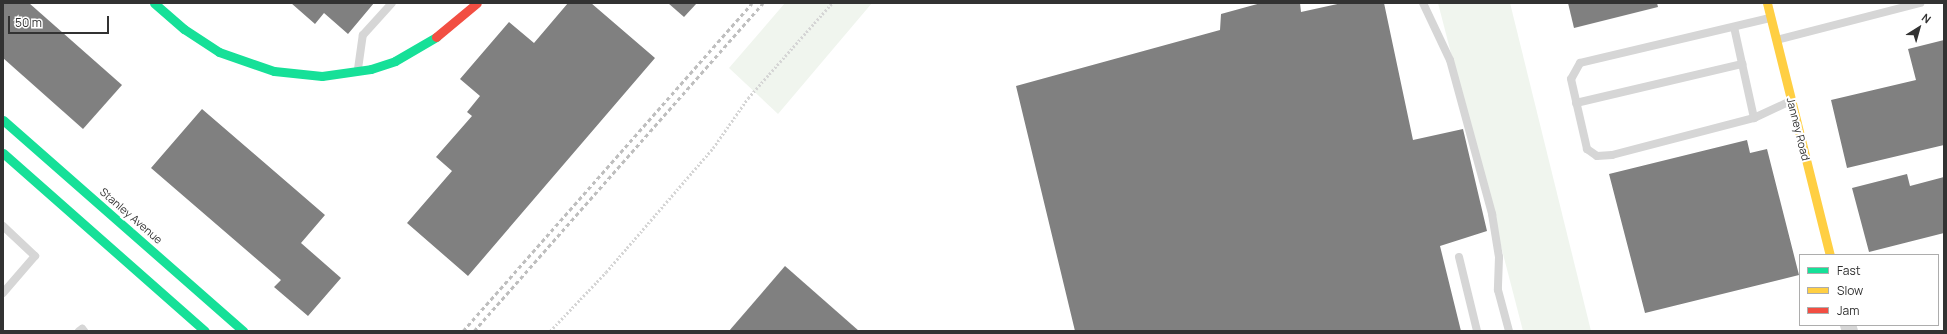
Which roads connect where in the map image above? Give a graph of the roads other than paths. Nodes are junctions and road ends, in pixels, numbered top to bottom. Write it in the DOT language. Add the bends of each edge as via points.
graph roads {
  1 [pos="154,3"];
  2 [pos="392,3"];
  3 [pos="477,3"];
  4 [pos="1422,3"];
  5 [pos="1767,3"];
  6 [pos="1920,3"];
  7 [pos="1771,18"];
  8 [pos="1734,27"];
  9 [pos="1776,40"];
  10 [pos="1742,64"];
  11 [pos="358,72"];
  12 [pos="1791,101"];
  13 [pos="1576,103"];
  14 [pos="1754,118"];
  15 [pos="3,120"];
  16 [pos="3,153"];
  17 [pos="3,226"];
  18 [pos="1830,254"];
  19 [pos="1459,257"];
  20 [pos="3,293"];
  21 [pos="79,331"];
  22 [pos="84,331"];
  23 [pos="205,331"];
  24 [pos="243,331"];
  25 [pos="1476,331"];
  26 [pos="1509,331"];
  1 -- 11 [label="street" via="200,42 244,63 301,75"];
  2 -- 11 [label="lane" via="363,35"];
  3 -- 11 [label="street" via="447,31 422,48 395,61"];
  4 -- 26 [label="lane" via="1450,60 1492,214 1499,257 1498,290"];
  5 -- 7 [label="street, Janney Road"];
  6 -- 9 [label="lane"];
  7 -- 8 [label="lane"];
  7 -- 9 [label="street, Janney Road"];
  8 -- 10 [label="lane"];
  8 -- 13 [label="lane" via="1580,62 1571,79"];
  9 -- 12 [label="street, Janney Road"];
  10 -- 13 [label="lane"];
  10 -- 14 [label="lane"];
  12 -- 14 [label="lane"];
  12 -- 18 [label="street, Janney Road"];
  13 -- 14 [label="lane" via="1587,149 1597,156 1612,156"];
  15 -- 24 [label="street, Stanley Avenue"];
  16 -- 23 [label="street"];
  17 -- 20 [label="lane" via="35,256"];
  19 -- 25 [label="lane"];
  21 -- 22 [label="lane"];
}
